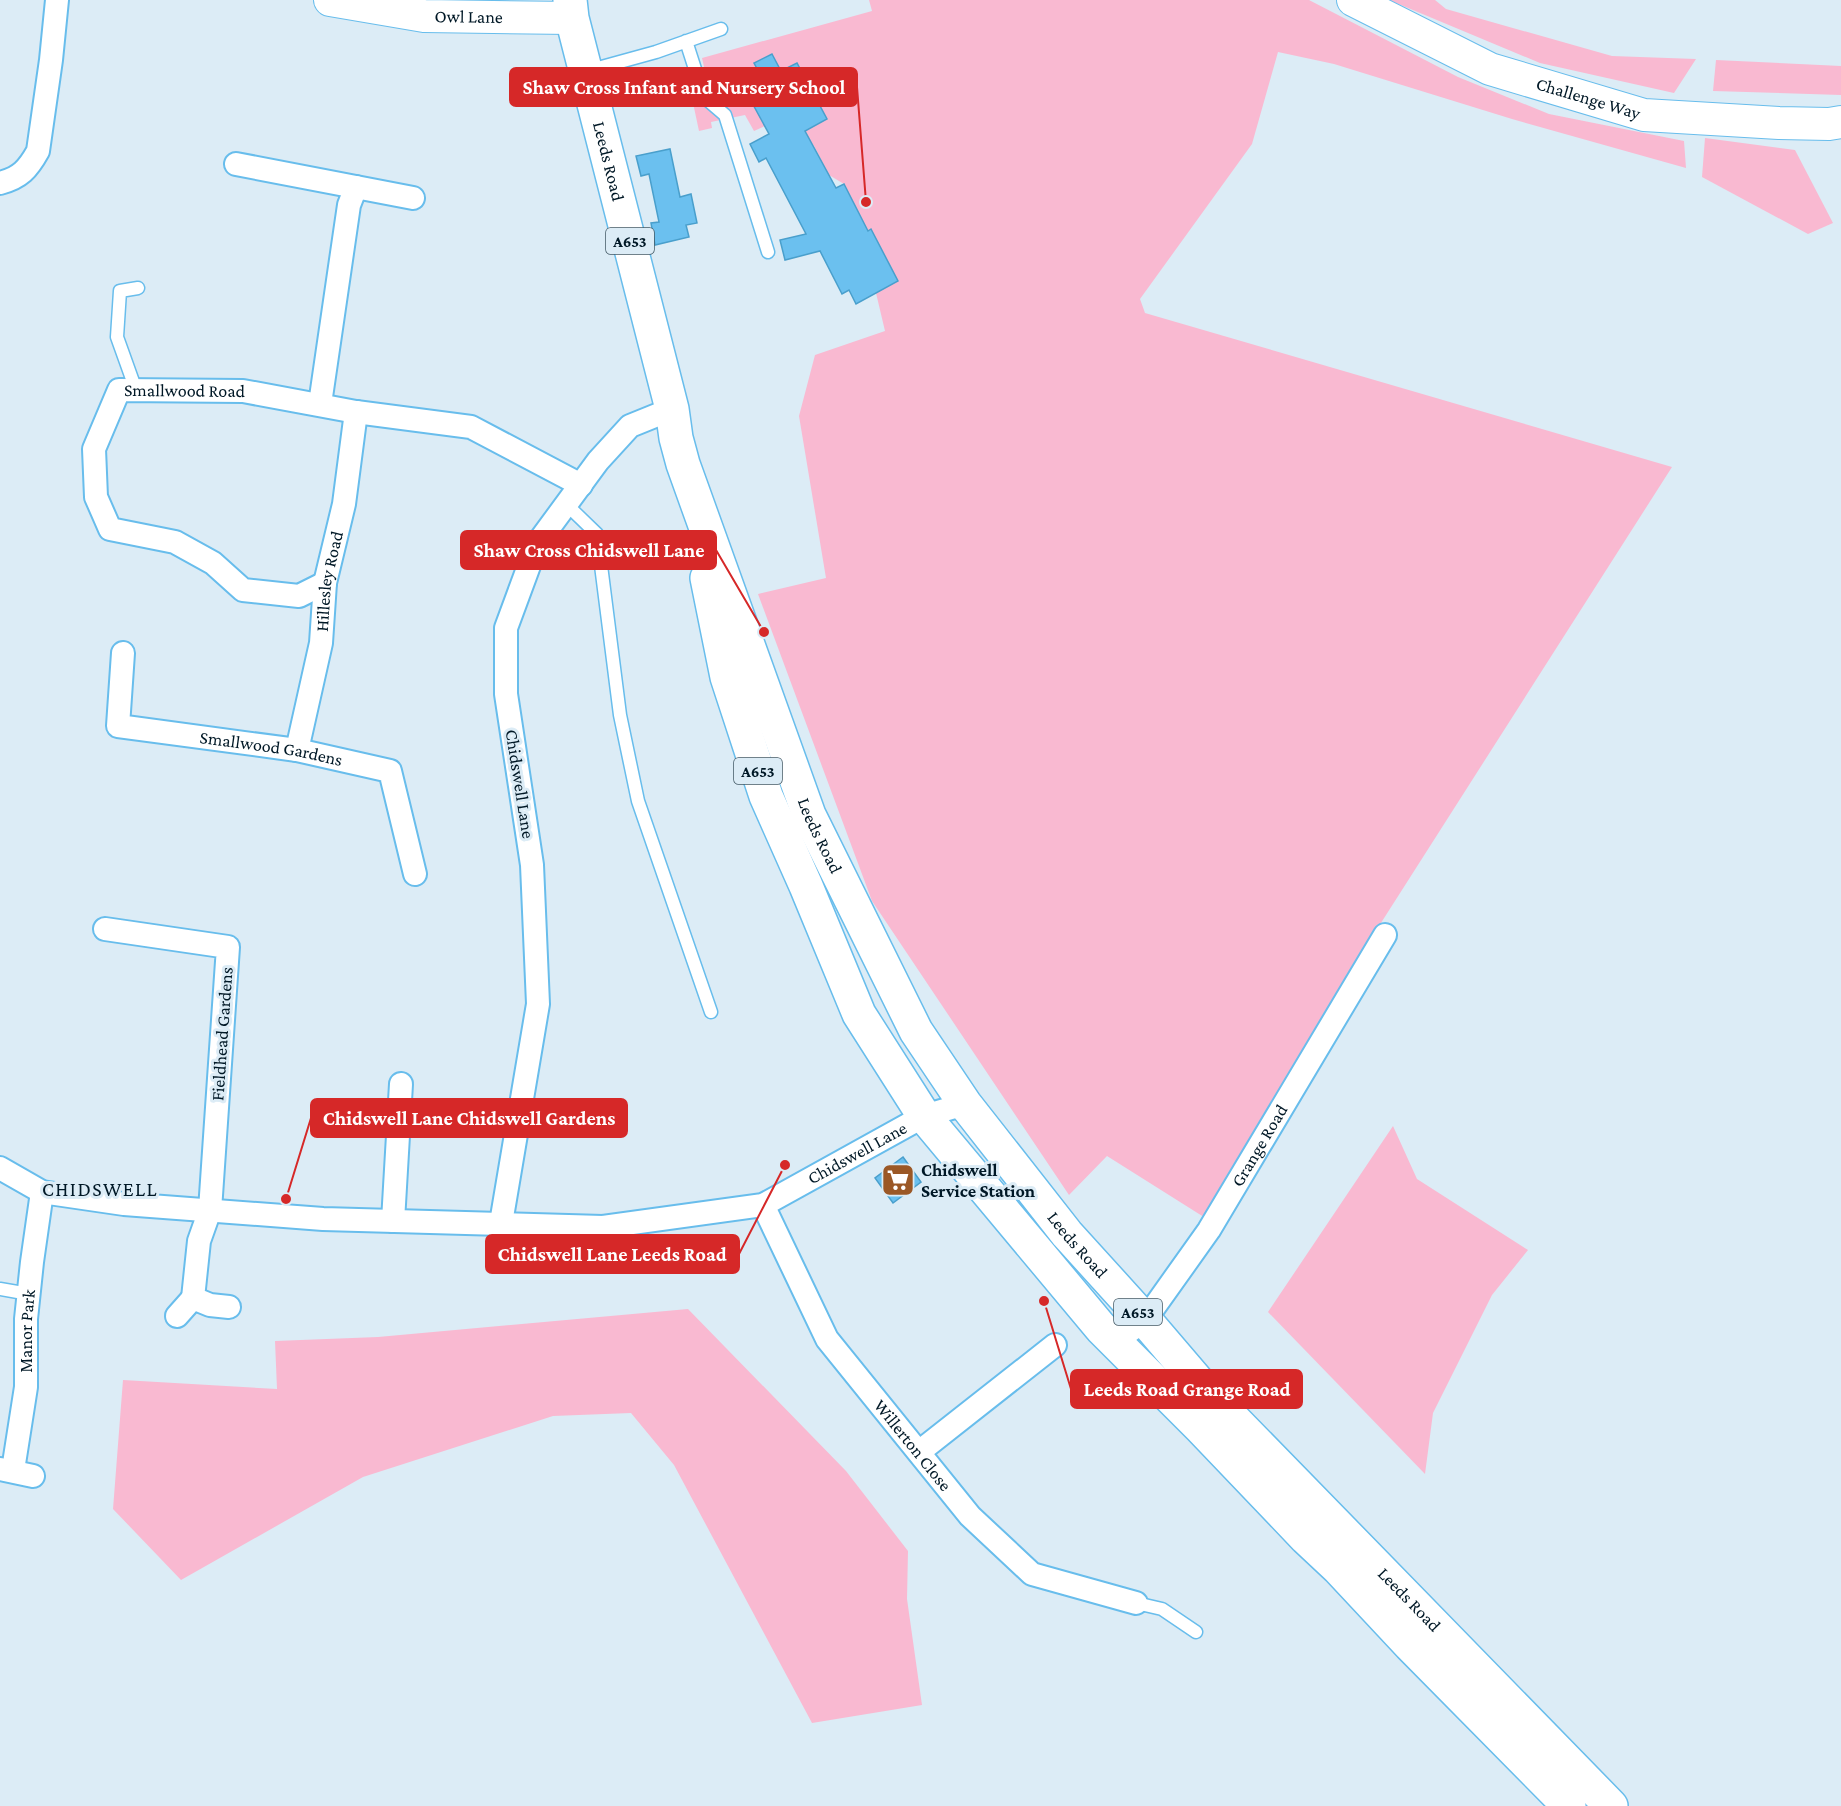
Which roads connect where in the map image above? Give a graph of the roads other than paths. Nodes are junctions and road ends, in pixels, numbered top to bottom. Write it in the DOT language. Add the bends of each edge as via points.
graph roads {
  1 [pos="57,0"];
  2 [pos="330,0"];
  3 [pos="1353,0"];
  4 [pos="571,9"];
  5 [pos="518,18"];
  6 [pos="721,30"];
  7 [pos="686,41"];
  8 [pos="585,71"];
  9 [pos="1841,122"];
  10 [pos="236,164"];
  11 [pos="0,183"];
  12 [pos="356,187"];
  13 [pos="413,198"];
  14 [pos="768,252"];
  15 [pos="138,288"];
  16 [pos="136,390"];
  17 [pos="320,404"];
  18 [pos="672,409"];
  19 [pos="356,412"];
  20 [pos="683,464"];
  21 [pos="581,485"];
  22 [pos="566,504"];
  23 [pos="326,583"];
  24 [pos="123,653"];
  25 [pos="297,750"];
  26 [pos="415,874"];
  27 [pos="105,929"];
  28 [pos="1385,935"];
  29 [pos="711,1012"];
  30 [pos="401,1084"];
  31 [pos="965,1104"];
  32 [pos="924,1116"];
  33 [pos="0,1168"];
  34 [pos="42,1191"];
  35 [pos="763,1205"];
  36 [pos="210,1210"];
  37 [pos="393,1221"];
  38 [pos="501,1223"];
  39 [pos="0,1289"];
  40 [pos="28,1294"];
  41 [pos="193,1298"];
  42 [pos="229,1307"];
  43 [pos="177,1316"];
  44 [pos="1145,1320"];
  45 [pos="1115,1342"];
  46 [pos="1055,1345"];
  47 [pos="919,1452"];
  48 [pos="16,1472"];
  49 [pos="1136,1603"];
  50 [pos="1196,1632"];
  51 [pos="1569,1806"];
  52 [pos="1611,1806"];
  1 -- 11 [label="street" via="38,151 16,179"];
  2 -- 5 [label="main road, Owl Lane" via="424,16"];
  3 -- 9 [label="main road, Challenge Way" via="1490,69 1644,115 1779,123"];
  4 -- 5 [label="main road, Owl Lane"];
  4 -- 8 [label="main road, Leeds Road / A653"];
  5 -- 8 [label="main road" via="560,42"];
  6 -- 7 [label="lane"];
  7 -- 8 [label="lane"];
  7 -- 14 [label="lane" via="704,97 725,115"];
  8 -- 18 [label="main road, Leeds Road / A653"];
  10 -- 12 [label="street"];
  12 -- 13 [label="street"];
  12 -- 17 [label="street" via="349,205"];
  15 -- 16 [label="lane" via="120,291 117,337"];
  16 -- 17 [label="street, Smallwood Road" via="243,391"];
  16 -- 23 [label="street, Smallwood Road" via="119,390 94,448 96,497 110,529 174,542 213,563 243,590 299,596"];
  17 -- 19 [label="street, Smallwood Road"];
  18 -- 20 [label="main road, Leeds Road / A653"];
  18 -- 21 [label="street, Chidswell Lane" via="630,426"];
  19 -- 21 [label="street, Smallwood Road" via="471,427"];
  19 -- 23 [label="street, Hillesley Road" via="344,504"];
  20 -- 31 [label="main road, Leeds Road / A653" via="808,815 916,1031"];
  20 -- 32 [label="main road, Leeds Road / A653" via="727,677 766,796 859,1014"];
  21 -- 22 [label="street, Chidswell Lane"];
  22 -- 29 [label="lane" via="597,534 621,715 638,801"];
  22 -- 38 [label="street, Chidswell Lane" via="537,543 506,628 506,694 532,865 538,1004"];
  23 -- 25 [label="street, Hillesley Road" via="321,643"];
  24 -- 25 [label="street, Smallwood Gardens" via="118,726"];
  25 -- 26 [label="street, Smallwood Gardens" via="390,771"];
  27 -- 36 [label="street, Fieldhead Gardens" via="228,947"];
  28 -- 44 [label="street, Grange Road" via="1209,1230"];
  30 -- 37 [label="street"];
  31 -- 32 [label="street, Chidswell Lane"];
  31 -- 44 [label="main road, Leeds Road / A653" via="1067,1234"];
  32 -- 35 [label="street, Chidswell Lane"];
  32 -- 45 [label="main road, Leeds Road / A653"];
  33 -- 34 [label="street, Chidswell Lane"];
  34 -- 36 [label="street, Chidswell Lane" via="124,1204"];
  34 -- 40 [label="street, Manor Park"];
  35 -- 38 [label="street, Chidswell Lane" via="603,1227"];
  35 -- 47 [label="street, Willerton Close" via="827,1339"];
  36 -- 37 [label="street, Chidswell Lane"];
  36 -- 41 [label="street" via="199,1241"];
  37 -- 38 [label="street, Chidswell Lane"];
  39 -- 40 [label="lane"];
  40 -- 48 [label="street, Manor Park" via="26,1386"];
  41 -- 42 [label="street"];
  41 -- 43 [label="street"];
  44 -- 45 [label="street, Grange Road"];
  44 -- 52 [label="main road, Leeds Road / A653" via="1204,1389"];
  45 -- 51 [label="main road, Leeds Road / A653"];
  46 -- 47 [label="street"];
  47 -- 49 [label="street, Willerton Close" via="970,1516 1032,1574"];
  49 -- 50 [label="lane" via="1162,1609"];
}
